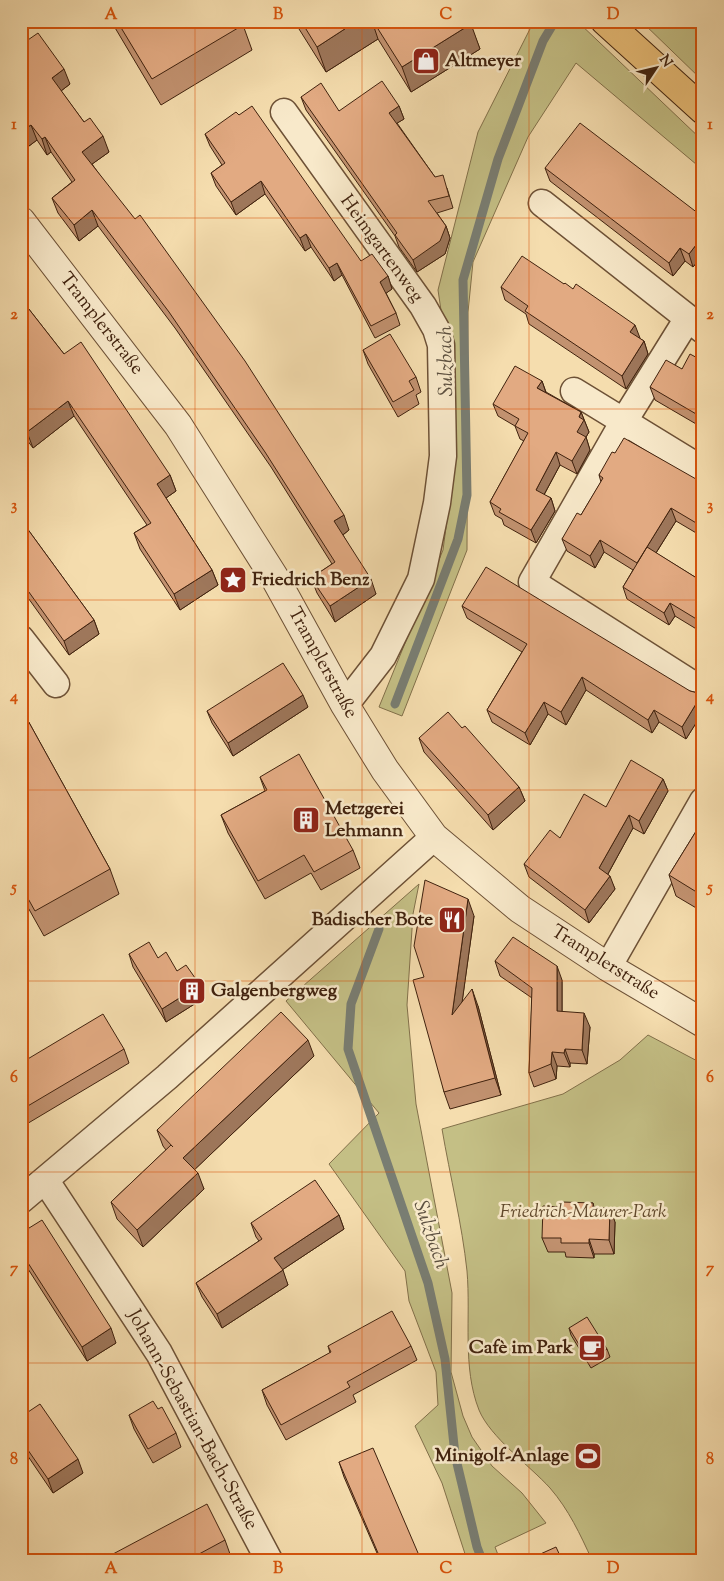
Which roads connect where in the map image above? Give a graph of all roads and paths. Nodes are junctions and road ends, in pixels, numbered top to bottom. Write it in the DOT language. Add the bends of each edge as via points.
graph roads {
  1 [pos="605,21"];
  2 [pos="703,110"];
  3 [pos="284,112"];
  4 [pos="542,203"];
  5 [pos="24,232"];
  6 [pos="695,324"];
  7 [pos="574,391"];
  8 [pos="624,421"];
  9 [pos="703,470"];
  10 [pos="21,639"];
  11 [pos="56,684"];
  12 [pos="703,691"];
  13 [pos="345,705"];
  14 [pos="703,801"];
  15 [pos="434,837"];
  16 [pos="608,967"];
  17 [pos="703,1023"];
  18 [pos="46,1181"];
  19 [pos="21,1200"];
  20 [pos="269,1560"];
  1 -- 2 [label="main road"];
  3 -- 13 [label="street, Heimgartenweg" via="423,306 441,345 443,456 421,578 383,656"];
  4 -- 6 [label="street"];
  5 -- 13 [label="street, Tramplerstraße" via="178,425 276,580"];
  6 -- 8 [label="street"];
  7 -- 8 [label="street"];
  8 -- 9 [label="street"];
  8 -- 12 [label="street" via="532,582"];
  10 -- 11 [label="street"];
  13 -- 15 [label="street, Tramplerstraße" via="385,770"];
  14 -- 16 [label="street"];
  15 -- 16 [label="street, Tramplerstraße" via="520,909"];
  15 -- 18 [label="street"];
  16 -- 17 [label="street, Tramplerstraße"];
  18 -- 19 [label="street"];
  18 -- 20 [label="street, Johann-Sebastian-Bach-Straße" via="159,1353"];
}
